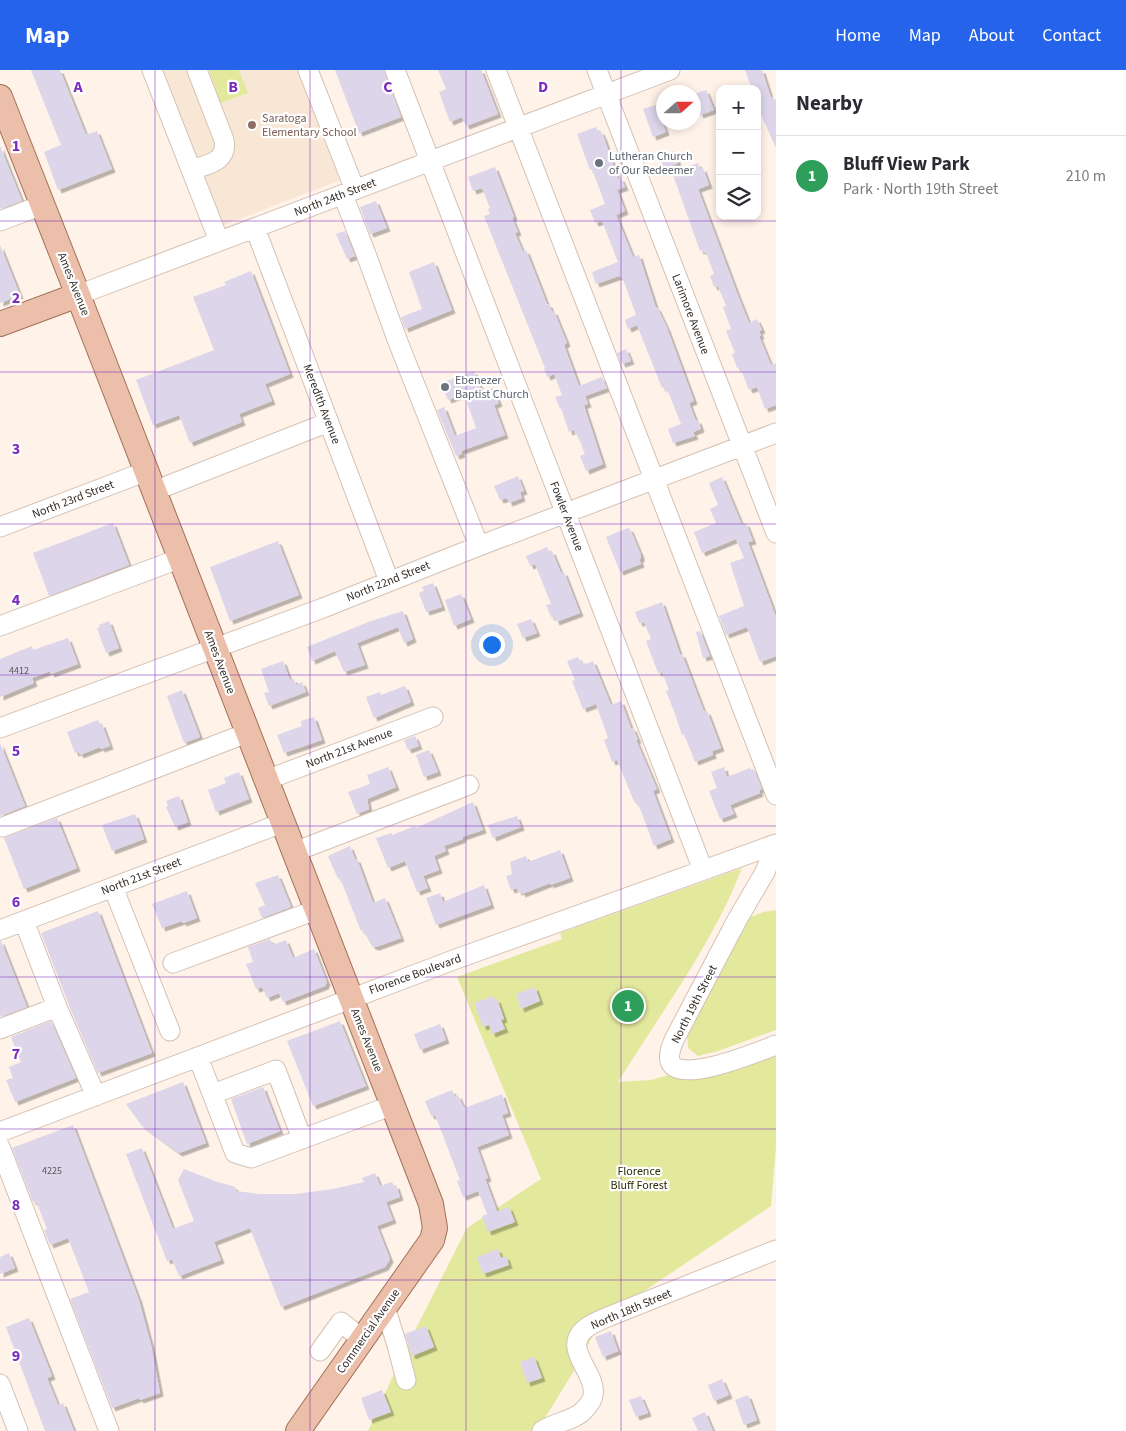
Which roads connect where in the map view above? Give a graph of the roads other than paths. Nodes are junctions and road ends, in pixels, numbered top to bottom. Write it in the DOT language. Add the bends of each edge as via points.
graph roads {
  1 [pos="152,70"];
  2 [pos="198,70"];
  3 [pos="308,70"];
  4 [pos="394,70"];
  5 [pos="496,70"];
  6 [pos="596,70"];
  7 [pos="670,70"];
  8 [pos="606,95"];
  9 [pos="0,97"];
  10 [pos="4,122"];
  11 [pos="518,128"];
  12 [pos="430,162"];
  13 [pos="192,170"];
  14 [pos="349,192"];
  15 [pos="42,205"];
  16 [pos="0,221"];
  17 [pos="255,228"];
  18 [pos="219,241"];
  19 [pos="78,295"];
  20 [pos="0,324"];
  21 [pos="329,422"];
  22 [pos="776,433"];
  23 [pos="742,446"];
  24 [pos="654,479"];
  25 [pos="150,481"];
  26 [pos="566,513"];
  27 [pos="0,527"];
  28 [pos="776,533"];
  29 [pos="479,546"];
  30 [pos="181,558"];
  31 [pos="389,581"];
  32 [pos="0,626"];
  33 [pos="214,647"];
  34 [pos="433,716"];
  35 [pos="0,728"];
  36 [pos="247,733"];
  37 [pos="266,780"];
  38 [pos="469,786"];
  39 [pos="776,795"];
  40 [pos="282,823"];
  41 [pos="3,827"];
  42 [pos="773,845"];
  43 [pos="294,852"];
  44 [pos="703,870"];
  45 [pos="113,887"];
  46 [pos="316,910"];
  47 [pos="24,921"];
  48 [pos="0,930"];
  49 [pos="173,963"];
  50 [pos="350,998"];
  51 [pos="57,1007"];
  52 [pos="0,1029"];
  53 [pos="170,1031"];
  54 [pos="776,1045"];
  55 [pos="198,1056"];
  56 [pos="212,1094"];
  57 [pos="96,1096"];
  58 [pos="393,1105"];
  59 [pos="0,1132"];
  60 [pos="302,1139"];
  61 [pos="0,1147"];
  62 [pos="434,1228"];
  63 [pos="776,1250"];
  64 [pos="385,1307"];
  65 [pos="362,1339"];
  66 [pos="320,1351"];
  67 [pos="406,1380"];
  68 [pos="0,1384"];
  69 [pos="5,1413"];
  70 [pos="18,1431"];
  71 [pos="109,1431"];
  72 [pos="298,1431"];
  73 [pos="542,1431"];
  1 -- 13 [label="street"];
  2 -- 13 [label="street" via="226,150 215,161"];
  3 -- 14 [label="street"];
  4 -- 12 [label="street, Fowler Avenue"];
  5 -- 11 [label="street"];
  6 -- 8 [label="street, Larimore Avenue"];
  7 -- 8 [label="street, North 24th Street"];
  8 -- 11 [label="street, North 24th Street"];
  8 -- 23 [label="street, Larimore Avenue"];
  9 -- 10 [label="main road, Ames Avenue"];
  10 -- 15 [label="main road, Ames Avenue"];
  11 -- 12 [label="street, North 24th Street"];
  11 -- 24 [label="street"];
  12 -- 14 [label="street, North 24th Street"];
  12 -- 26 [label="street, Fowler Avenue"];
  13 -- 18 [label="street"];
  14 -- 17 [label="street, North 24th Street"];
  14 -- 29 [label="street" via="366,254 398,342"];
  15 -- 16 [label="street"];
  15 -- 19 [label="main road, Ames Avenue"];
  17 -- 18 [label="street, North 24th Street"];
  17 -- 21 [label="street, Meredith Avenue"];
  18 -- 19 [label="street, North 24th Street"];
  19 -- 20 [label="main road, North 24th Street"];
  19 -- 25 [label="main road, Ames Avenue"];
  21 -- 25 [label="street, North 23rd Street"];
  21 -- 31 [label="street, Meredith Avenue"];
  22 -- 23 [label="street, North 22nd Street"];
  23 -- 24 [label="street, North 22nd Street"];
  23 -- 28 [label="street, Larimore Avenue"];
  24 -- 26 [label="street, North 22nd Street"];
  24 -- 39 [label="street"];
  25 -- 27 [label="street, North 23rd Street"];
  25 -- 30 [label="main road, Ames Avenue"];
  26 -- 29 [label="street, North 22nd Street"];
  26 -- 44 [label="street, Fowler Avenue"];
  29 -- 31 [label="street, North 22nd Street"];
  30 -- 32 [label="street"];
  30 -- 33 [label="main road, Ames Avenue"];
  31 -- 33 [label="street, North 22nd Street"];
  33 -- 35 [label="street, North 22nd Street"];
  33 -- 36 [label="main road, Ames Avenue"];
  34 -- 37 [label="street, North 21st Avenue"];
  36 -- 37 [label="main road, Ames Avenue"];
  36 -- 41 [label="street"];
  37 -- 40 [label="main road, Ames Avenue"];
  38 -- 43 [label="street"];
  40 -- 43 [label="main road, Ames Avenue"];
  40 -- 45 [label="street, North 21st Street"];
  42 -- 44 [label="street, Florence Boulevard"];
  42 -- 54 [label="street, North 19th Street" via="765,872 675,1038 670,1061 681,1070 697,1071"];
  43 -- 46 [label="main road, Ames Avenue"];
  44 -- 50 [label="street, Florence Boulevard"];
  45 -- 47 [label="street, North 21st Street"];
  45 -- 53 [label="street"];
  46 -- 49 [label="street"];
  46 -- 50 [label="main road, Ames Avenue"];
  47 -- 48 [label="street, North 21st Street"];
  47 -- 51 [label="street"];
  50 -- 55 [label="street, Florence Boulevard"];
  50 -- 58 [label="main road, Ames Avenue"];
  51 -- 52 [label="street"];
  51 -- 57 [label="street"];
  55 -- 56 [label="street"];
  55 -- 57 [label="street, Florence Boulevard"];
  56 -- 60 [label="street" via="235,1153 243,1157 251,1158"];
  56 -- 60 [label="street" via="276,1070"];
  57 -- 59 [label="street, Florence Boulevard"];
  58 -- 60 [label="street"];
  58 -- 62 [label="main road, Ames Avenue" via="428,1197"];
  61 -- 71 [label="street"];
  62 -- 64 [label="main road, Commercial Avenue" via="432,1240"];
  63 -- 73 [label="street, North 18th Street" via="588,1326 577,1340 577,1348 594,1388 593,1396 582,1412"];
  64 -- 65 [label="main road, Commercial Avenue"];
  64 -- 67 [label="street"];
  65 -- 66 [label="street" via="341,1322"];
  65 -- 72 [label="main road, Commercial Avenue"];
  68 -- 69 [label="street"];
  69 -- 70 [label="street"];
}
